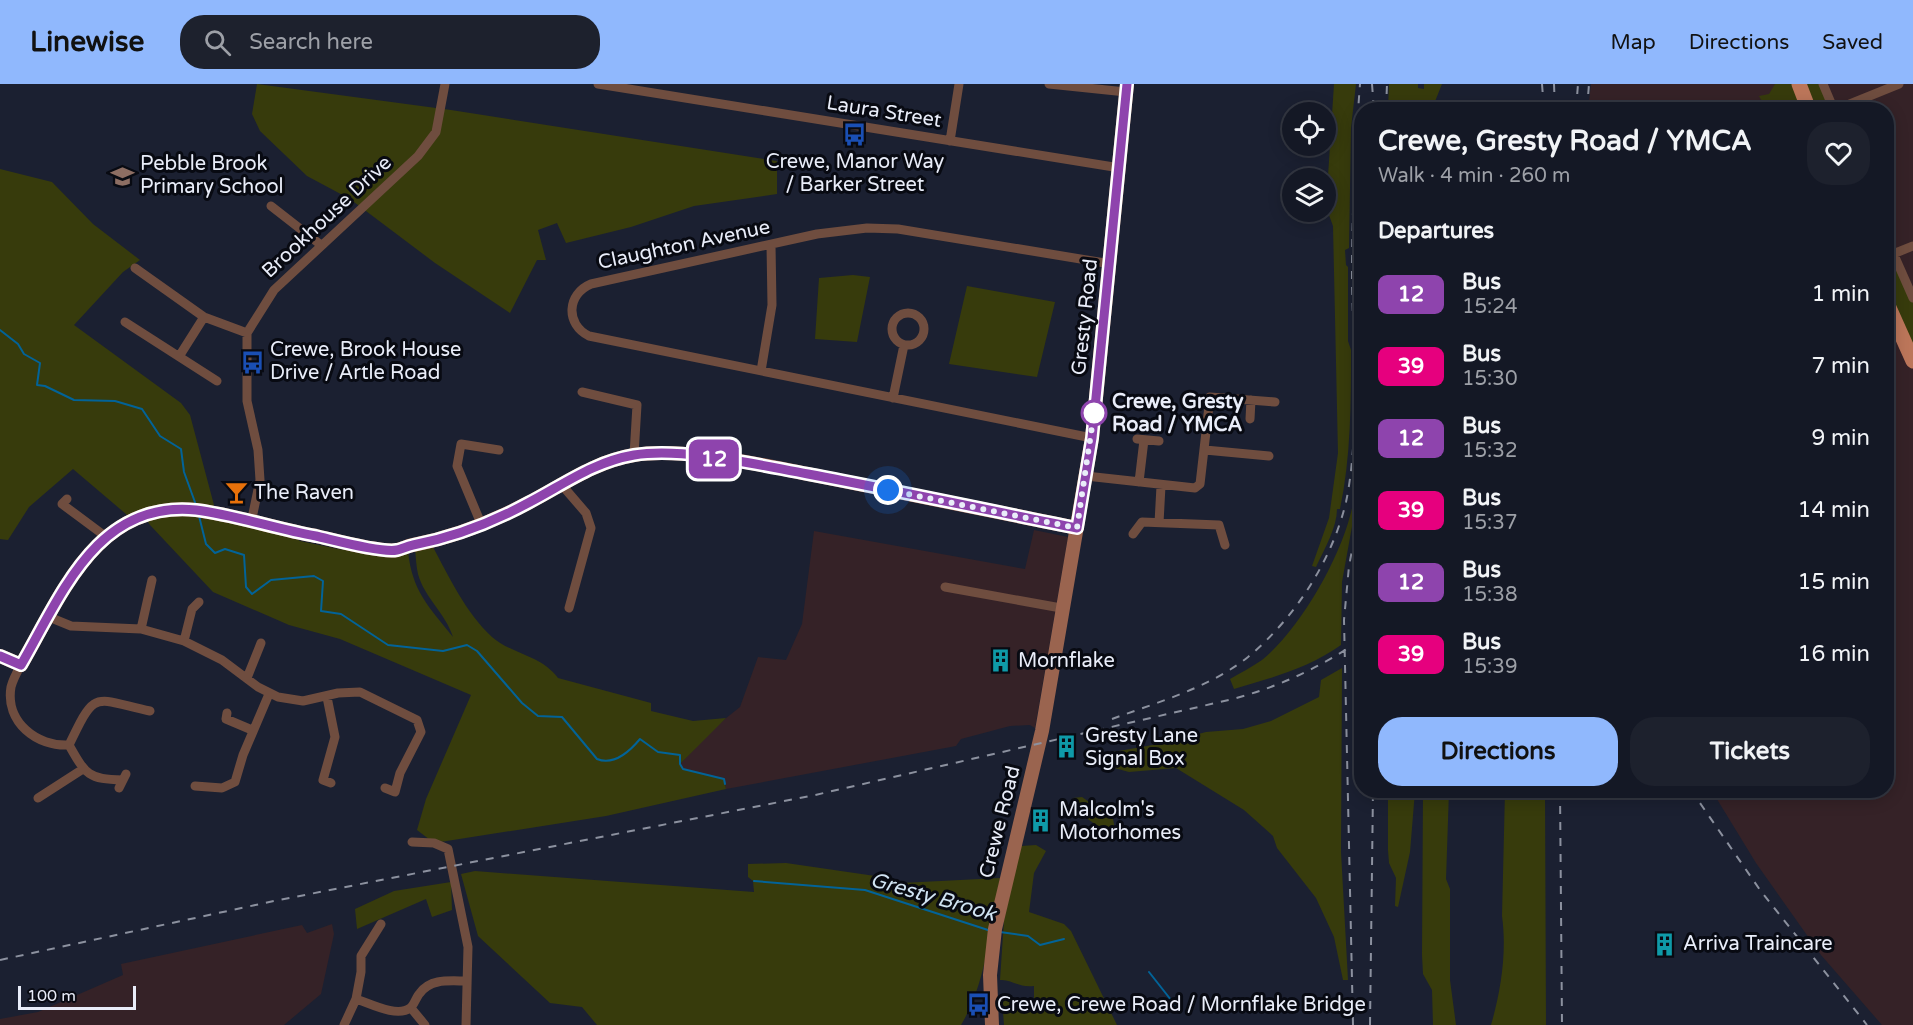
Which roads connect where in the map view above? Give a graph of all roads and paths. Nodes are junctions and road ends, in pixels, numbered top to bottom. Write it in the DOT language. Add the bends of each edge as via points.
graph roads {
  1 [pos="445,84"];
  2 [pos="598,84"];
  3 [pos="959,84"];
  4 [pos="1049,84"];
  5 [pos="1799,84"];
  6 [pos="1823,84"];
  7 [pos="1899,84"];
  8 [pos="642,88"];
  9 [pos="1126,88"];
  10 [pos="1806,102"];
  11 [pos="1831,102"];
  12 [pos="1854,102"];
  13 [pos="950,141"];
  14 [pos="1120,168"];
  15 [pos="271,206"];
  16 [pos="321,245"];
  17 [pos="771,245"];
  18 [pos="1913,246"];
  19 [pos="1894,254"];
  20 [pos="1894,256"];
  21 [pos="1111,264"];
  22 [pos="135,268"];
  23 [pos="1913,298"];
  24 [pos="204,317"];
  25 [pos="1894,319"];
  26 [pos="125,322"];
  27 [pos="247,333"];
  28 [pos="904,345"];
  29 [pos="180,355"];
  30 [pos="1913,361"];
  31 [pos="761,370"];
  32 [pos="217,381"];
  33 [pos="582,392"];
  34 [pos="893,398"];
  35 [pos="1251,400"];
  36 [pos="1275,402"];
  37 [pos="1250,419"];
  38 [pos="1092,438"];
  39 [pos="1159,441"];
  40 [pos="499,450"];
  41 [pos="1205,450"];
  42 [pos="634,455"];
  43 [pos="1269,456"];
  44 [pos="1086,476"];
  45 [pos="1139,482"];
  46 [pos="561,484"];
  47 [pos="1161,486"];
  48 [pos="62,504"];
  49 [pos="251,523"];
  50 [pos="1159,523"];
  51 [pos="482,526"];
  52 [pos="1077,528"];
  53 [pos="1133,534"];
  54 [pos="105,536"];
  55 [pos="1225,545"];
  56 [pos="152,580"];
  57 [pos="945,587"];
  58 [pos="192,606"];
  59 [pos="569,608"];
  60 [pos="1061,608"];
  61 [pos="49,617"];
  62 [pos="141,630"];
  63 [pos="184,641"];
  64 [pos="261,643"];
  65 [pos="0,656"];
  66 [pos="21,665"];
  67 [pos="247,678"];
  68 [pos="269,694"];
  69 [pos="327,697"];
  70 [pos="150,711"];
  71 [pos="226,719"];
  72 [pos="252,730"];
  73 [pos="1042,730"];
  74 [pos="69,745"];
  75 [pos="83,769"];
  76 [pos="323,780"];
  77 [pos="123,781"];
  78 [pos="37,784"];
  79 [pos="195,786"];
  80 [pos="385,788"];
  81 [pos="412,842"];
  82 [pos="381,924"];
  83 [pos="467,981"];
  84 [pos="356,999"];
  85 [pos="411,1008"];
  86 [pos="344,1025"];
  87 [pos="425,1025"];
  88 [pos="466,1025"];
  89 [pos="992,1025"];
  1 -- 16 [label="street, Brookhouse Drive" via="436,132 418,156"];
  2 -- 8 [label="street, Laura Street"];
  3 -- 13 [label="street"];
  4 -- 9 [label="street"];
  5 -- 10 [label="main road"];
  6 -- 11 [label="street"];
  7 -- 12 [label="street"];
  8 -- 13 [label="street, Laura Street"];
  9 -- 14 [label="street, Gresty Road"];
  13 -- 14 [label="street, Laura Street"];
  14 -- 21 [label="street, Gresty Road"];
  15 -- 16 [label="street"];
  16 -- 27 [label="street, Brookhouse Drive" via="274,290"];
  17 -- 21 [label="street, Claughton Avenue" via="817,234 888,229"];
  17 -- 31 [label="street" via="772,304"];
  17 -- 31 [label="street, Claughton Avenue" via="591,284 578,292 572,307 574,322 589,336"];
  18 -- 19 [label="street"];
  20 -- 23 [label="street"];
  21 -- 38 [label="street, Gresty Road"];
  22 -- 24 [label="street"];
  24 -- 27 [label="street"];
  24 -- 29 [label="street"];
  25 -- 30 [label="main road"];
  26 -- 29 [label="street"];
  27 -- 49 [label="street" via="247,401 260,480"];
  28 -- 34 [label="street"];
  29 -- 32 [label="street"];
  31 -- 34 [label="street, Claughton Avenue"];
  33 -- 42 [label="street" via="637,405"];
  34 -- 38 [label="street, Claughton Avenue"];
  35 -- 36 [label="street"];
  35 -- 37 [label="street"];
  35 -- 41 [label="street" via="1210,397"];
  38 -- 44 [label="street, Gresty Road"];
  39 -- 45 [label="street" via="1141,439"];
  40 -- 51 [label="street" via="461,444 458,466"];
  41 -- 43 [label="street"];
  41 -- 47 [label="street" via="1200,484 1195,488"];
  42 -- 46 [label="street" via="591,468"];
  42 -- 52 [label="street" via="690,456 766,466"];
  44 -- 45 [label="street"];
  44 -- 52 [label="street, Gresty Road"];
  45 -- 47 [label="street"];
  46 -- 51 [label="street"];
  46 -- 59 [label="street" via="586,513 591,528"];
  47 -- 50 [label="street"];
  48 -- 54 [label="street"];
  49 -- 51 [label="street" via="395,551"];
  49 -- 54 [label="street" via="209,512 177,510 144,516"];
  50 -- 53 [label="street" via="1142,522"];
  50 -- 55 [label="street" via="1219,525"];
  52 -- 60 [label="street, Gresty Road"];
  54 -- 61 [label="street" via="81,563"];
  56 -- 62 [label="street"];
  57 -- 60 [label="street"];
  58 -- 63 [label="street"];
  60 -- 73 [label="street, Gresty Road"];
  61 -- 62 [label="street" via="71,626"];
  61 -- 66 [label="street"];
  62 -- 63 [label="street"];
  63 -- 67 [label="street"];
  64 -- 67 [label="street"];
  65 -- 66 [label="street"];
  66 -- 74 [label="street" via="11,691 16,718 38,740"];
  67 -- 68 [label="street"];
  68 -- 69 [label="street" via="296,701"];
  68 -- 72 [label="street"];
  69 -- 76 [label="street" via="335,737"];
  69 -- 80 [label="street" via="345,692 368,694 417,720 421,732 403,767 399,794"];
  70 -- 74 [label="street" via="102,700 93,703"];
  71 -- 72 [label="street"];
  72 -- 79 [label="street" via="235,782 222,788"];
  73 -- 89 [label="street, Crewe Road" via="995,931"];
  74 -- 75 [label="street"];
  75 -- 77 [label="street" via="97,779"];
  75 -- 78 [label="street" via="41,795"];
  81 -- 83 [label="street" via="434,843 448,849 468,947"];
  82 -- 84 [label="street" via="361,956"];
  83 -- 85 [label="street" via="432,982 422,989"];
  83 -- 88 [label="street"];
  84 -- 85 [label="street" via="391,1011"];
  84 -- 86 [label="street"];
  85 -- 87 [label="street"];
}
